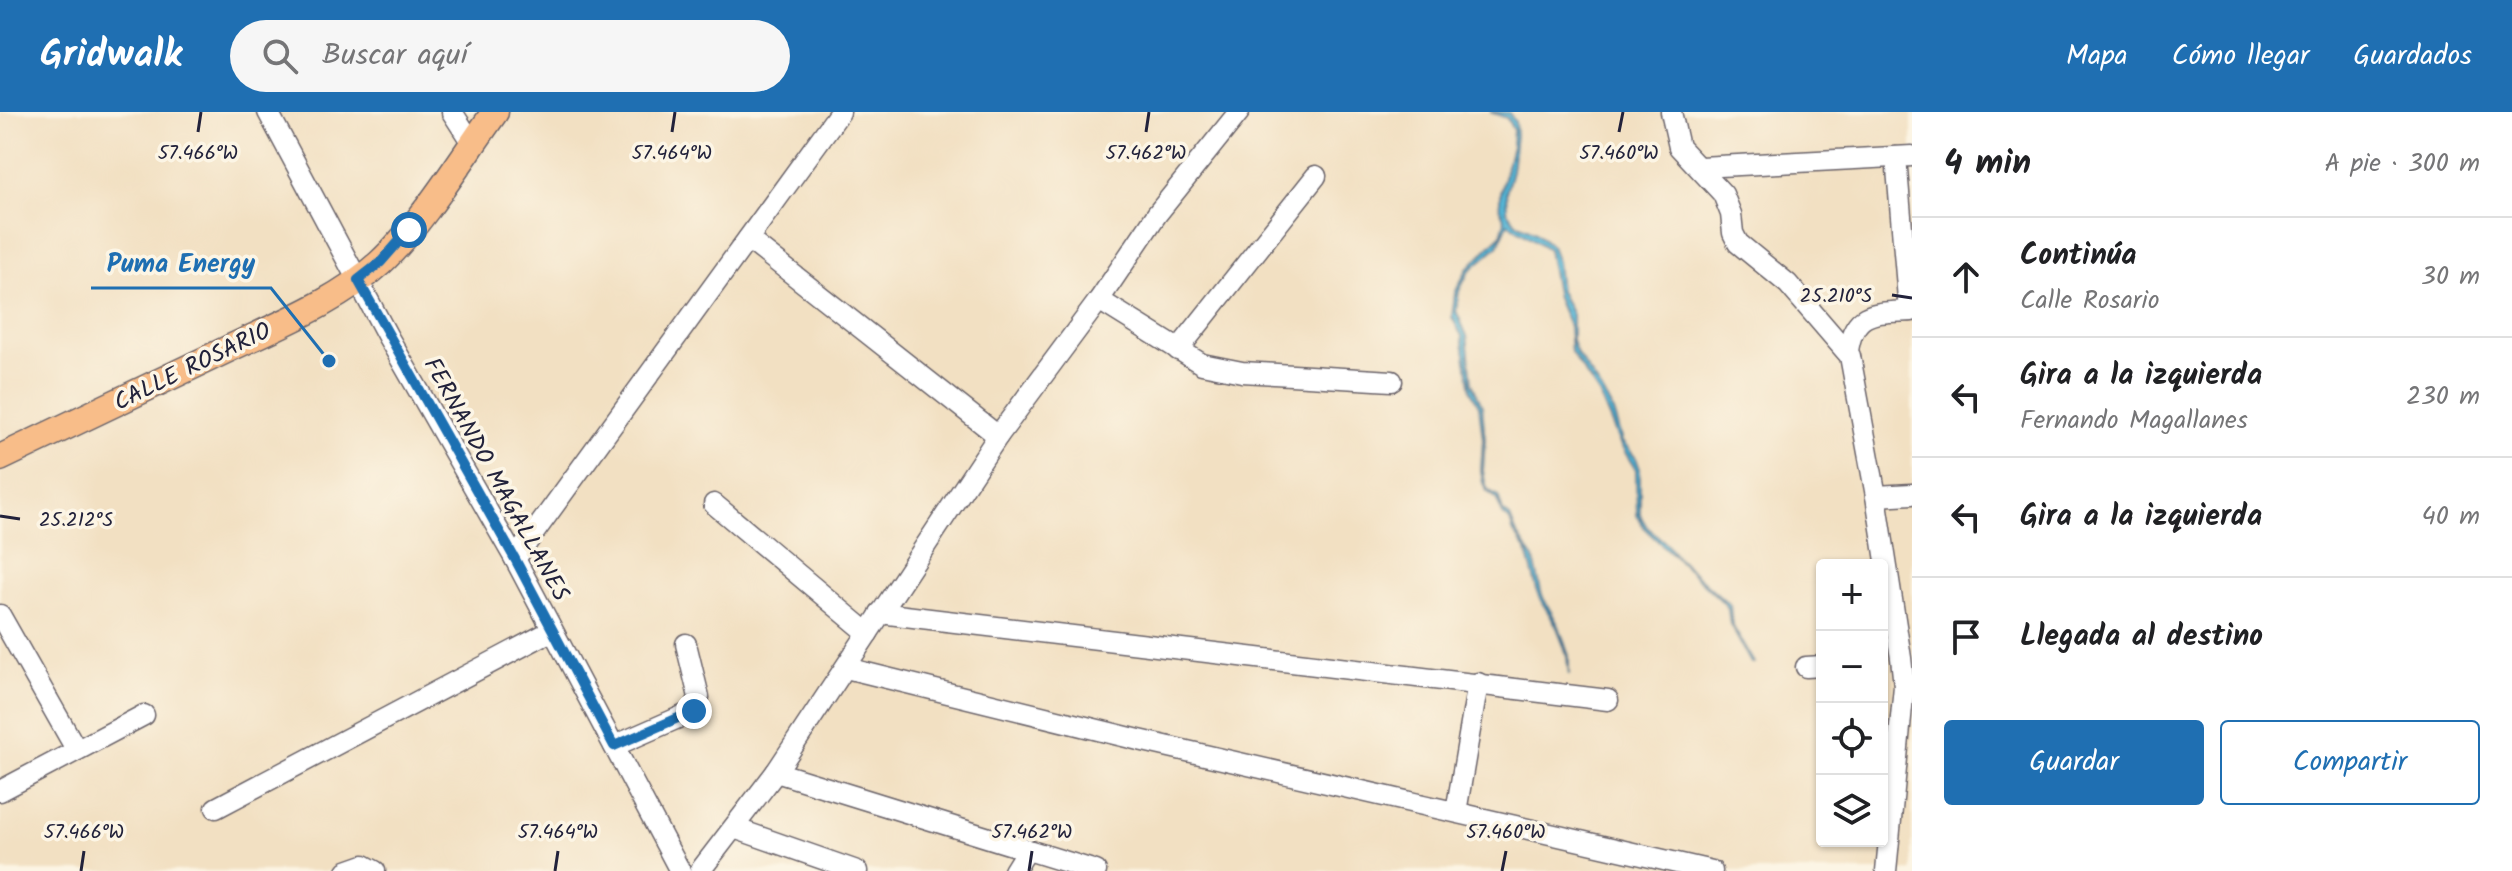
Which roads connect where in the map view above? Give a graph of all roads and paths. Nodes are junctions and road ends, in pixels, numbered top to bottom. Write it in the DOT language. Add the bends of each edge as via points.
graph roads {
  1 [pos="268,112"];
  2 [pos="452,112"];
  3 [pos="495,112"];
  4 [pos="840,112"];
  5 [pos="1239,112"];
  6 [pos="1671,112"];
  7 [pos="472,143"];
  8 [pos="1904,157"];
  9 [pos="1700,167"];
  10 [pos="1316,176"];
  11 [pos="748,239"];
  12 [pos="358,280"];
  13 [pos="1099,300"];
  14 [pos="1910,311"];
  15 [pos="1178,350"];
  16 [pos="1848,351"];
  17 [pos="1392,381"];
  18 [pos="998,436"];
  19 [pos="0,458"];
  20 [pos="1912,494"];
  21 [pos="1876,496"];
  22 [pos="714,504"];
  23 [pos="515,559"];
  24 [pos="880,613"];
  25 [pos="0,615"];
  26 [pos="551,631"];
  27 [pos="868,633"];
  28 [pos="686,644"];
  29 [pos="1898,658"];
  30 [pos="846,668"];
  31 [pos="1478,683"];
  32 [pos="1608,700"];
  33 [pos="144,715"];
  34 [pos="614,746"];
  35 [pos="76,749"];
  36 [pos="776,772"];
  37 [pos="0,791"];
  38 [pos="216,808"];
  39 [pos="1456,812"];
  40 [pos="734,828"];
  41 [pos="1027,850"];
  42 [pos="347,871"];
  43 [pos="375,871"];
  44 [pos="680,871"];
  45 [pos="700,871"];
  46 [pos="857,871"];
  47 [pos="1014,871"];
  48 [pos="1096,871"];
  49 [pos="1712,871"];
  50 [pos="1886,871"];
  1 -- 12 [label="street, FERNANDO MAGALLANES"];
  2 -- 7 [label="street"];
  3 -- 7 [label="main road, CALLE ROSARIO"];
  4 -- 11 [label="street"];
  5 -- 13 [label="street" via="1157,214"];
  6 -- 9 [label="street" via="1679,147"];
  7 -- 12 [label="main road, CALLE ROSARIO" via="409,230"];
  8 -- 9 [label="street"];
  8 -- 14 [label="street"];
  9 -- 16 [label="street" via="1723,194 1738,243 1788,284"];
  10 -- 15 [label="street"];
  11 -- 18 [label="street"];
  11 -- 23 [label="street"];
  12 -- 19 [label="main road, CALLE ROSARIO"];
  12 -- 23 [label="street, FERNANDO MAGALLANES"];
  13 -- 15 [label="street"];
  13 -- 18 [label="street"];
  14 -- 16 [label="street" via="1859,320"];
  15 -- 17 [label="street" via="1202,364 1242,372"];
  16 -- 21 [label="street"];
  18 -- 24 [label="street"];
  20 -- 21 [label="street"];
  21 -- 29 [label="street"];
  22 -- 27 [label="street"];
  23 -- 26 [label="street, FERNANDO MAGALLANES"];
  24 -- 27 [label="street"];
  24 -- 31 [label="street"];
  25 -- 35 [label="street"];
  26 -- 34 [label="street, FERNANDO MAGALLANES"];
  26 -- 38 [label="street"];
  27 -- 30 [label="street"];
  28 -- 34 [label="street" via="699,697 694,711"];
  29 -- 50 [label="street" via="1904,686"];
  30 -- 36 [label="street"];
  30 -- 39 [label="street"];
  31 -- 32 [label="street"];
  31 -- 39 [label="street"];
  33 -- 35 [label="street"];
  34 -- 44 [label="street, FERNANDO MAGALLANES"];
  35 -- 37 [label="street"];
  36 -- 40 [label="street"];
  36 -- 41 [label="street"];
  39 -- 49 [label="street"];
  40 -- 45 [label="street"];
  40 -- 46 [label="street"];
  41 -- 47 [label="street"];
  41 -- 48 [label="street"];
  42 -- 43 [label="street" via="364,865"];
}
